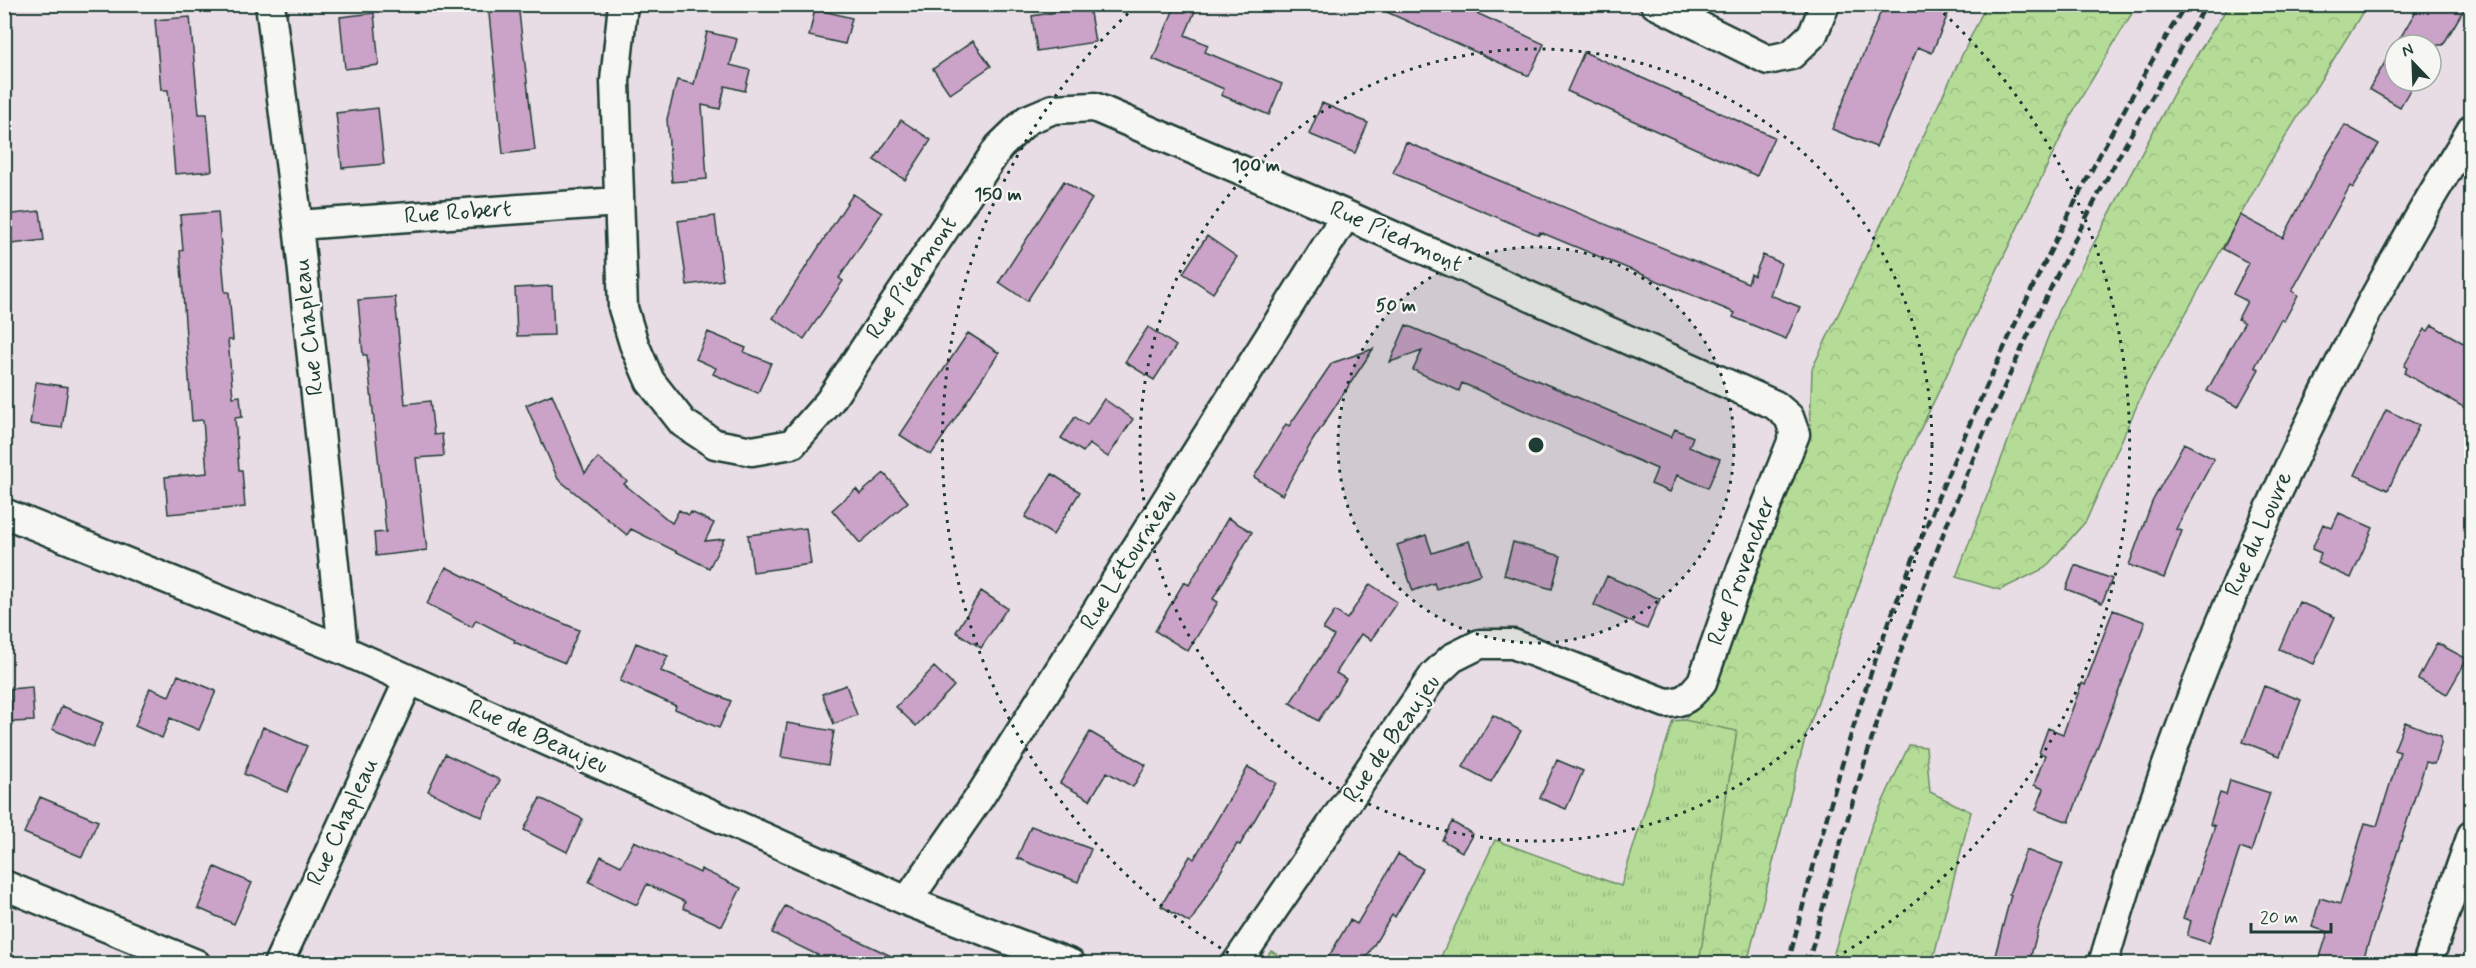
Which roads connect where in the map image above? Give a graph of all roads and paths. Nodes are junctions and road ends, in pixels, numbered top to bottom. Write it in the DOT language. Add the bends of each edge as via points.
graph roads {
  1 [pos="270,4"];
  2 [pos="623,4"];
  3 [pos="1655,4"];
  4 [pos="1825,4"];
  5 [pos="2472,129"];
  6 [pos="618,202"];
  7 [pos="1346,215"];
  8 [pos="298,225"];
  9 [pos="1795,434"];
  10 [pos="4,513"];
  11 [pos="343,650"];
  12 [pos="409,680"];
  13 [pos="1682,702"];
  14 [pos="2470,846"];
  15 [pos="4,885"];
  16 [pos="908,901"];
  17 [pos="196,963"];
  18 [pos="278,963"];
  19 [pos="1071,963"];
  20 [pos="1236,963"];
  21 [pos="2103,963"];
  22 [pos="2427,963"];
  1 -- 8 [label="street, Rue Chapleau"];
  2 -- 6 [label="street, Rue Piedmont" via="615,81"];
  3 -- 4 [label="street" via="1768,60 1791,56 1813,34"];
  5 -- 21 [label="street, Rue du Louvre" via="2345,351 2287,469 2233,592 2165,767"];
  6 -- 7 [label="street, Rue Piedmont" via="623,308 650,381 683,423 715,444 752,451 792,444 829,402 999,147 1027,120 1053,109 1094,107"];
  6 -- 8 [label="street, Rue Robert"];
  7 -- 9 [label="street, Rue Piedmont" via="1775,405 1789,417"];
  7 -- 16 [label="street, Rue Létourneau" via="980,798"];
  8 -- 11 [label="street, Rue Chapleau"];
  9 -- 13 [label="street, Rue Provencher" via="1701,682"];
  10 -- 11 [label="street, Rue de Beaujeu"];
  11 -- 12 [label="street, Rue de Beaujeu"];
  12 -- 16 [label="street, Rue de Beaujeu"];
  12 -- 18 [label="street, Rue Chapleau"];
  13 -- 20 [label="street, Rue de Beaujeu" via="1666,702 1513,644 1480,644 1452,658 1434,675"];
  14 -- 22 [label="street"];
  15 -- 17 [label="street"];
  16 -- 19 [label="street, Rue de Beaujeu"];
}
